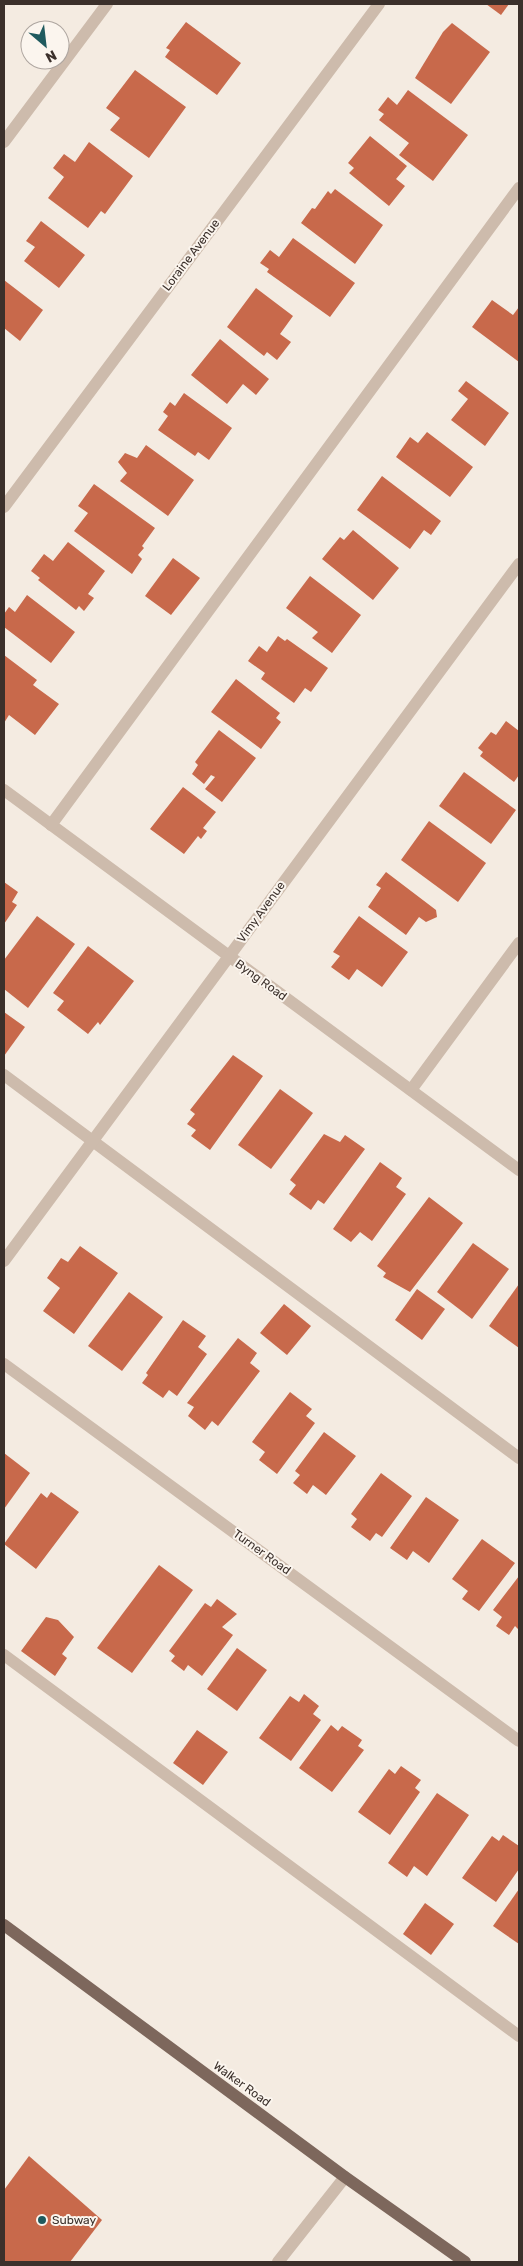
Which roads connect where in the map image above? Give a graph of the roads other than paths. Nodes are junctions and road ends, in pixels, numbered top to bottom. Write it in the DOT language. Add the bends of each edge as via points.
graph roads {
  1 [pos="107,4"];
  2 [pos="379,4"];
  3 [pos="4,142"];
  4 [pos="519,188"];
  5 [pos="4,507"];
  6 [pos="519,564"];
  7 [pos="4,790"];
  8 [pos="51,825"];
  9 [pos="519,943"];
  10 [pos="229,956"];
  11 [pos="4,1075"];
  12 [pos="411,1090"];
  13 [pos="92,1141"];
  14 [pos="519,1170"];
  15 [pos="4,1261"];
  16 [pos="4,1364"];
  17 [pos="519,1458"];
  18 [pos="4,1655"];
  19 [pos="519,1741"];
  20 [pos="4,1925"];
  21 [pos="519,2036"];
  22 [pos="345,2177"];
  23 [pos="278,2262"];
  24 [pos="465,2262"];
  1 -- 3 [label="street"];
  2 -- 5 [label="street, Loraine Avenue"];
  4 -- 8 [label="street"];
  6 -- 10 [label="street, Vimy Avenue"];
  7 -- 8 [label="street, Byng Road"];
  8 -- 10 [label="street, Byng Road"];
  9 -- 12 [label="street"];
  10 -- 12 [label="street, Byng Road"];
  10 -- 13 [label="street, Vimy Avenue"];
  11 -- 13 [label="street"];
  12 -- 14 [label="street, Byng Road"];
  13 -- 15 [label="street, Vimy Avenue"];
  13 -- 17 [label="street"];
  16 -- 19 [label="street, Turner Road"];
  18 -- 21 [label="street"];
  20 -- 22 [label="main road, Walker Road"];
  22 -- 23 [label="street"];
  22 -- 24 [label="main road, Walker Road"];
}
